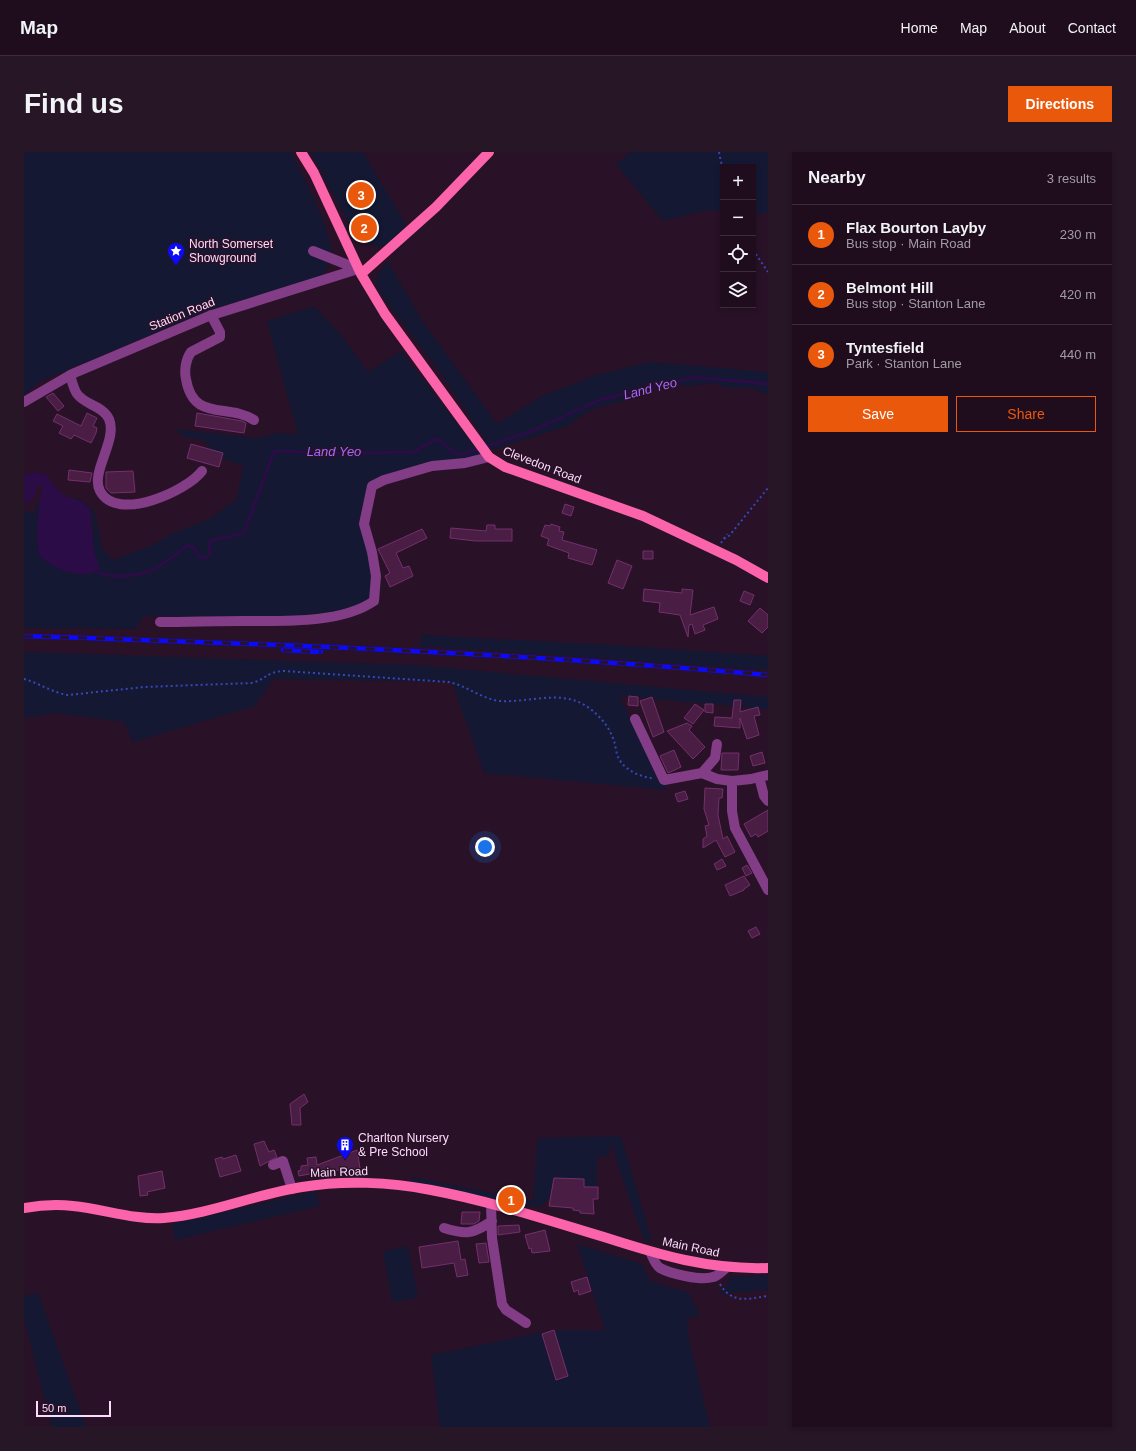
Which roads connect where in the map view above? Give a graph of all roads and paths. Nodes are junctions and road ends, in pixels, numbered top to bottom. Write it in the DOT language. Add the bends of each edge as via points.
graph roads {
  1 [pos="302,152"];
  2 [pos="488,152"];
  3 [pos="719,152"];
  4 [pos="722,164"];
  5 [pos="313,251"];
  6 [pos="756,254"];
  7 [pos="360,272"];
  8 [pos="768,272"];
  9 [pos="211,315"];
  10 [pos="70,375"];
  11 [pos="24,402"];
  12 [pos="254,420"];
  13 [pos="487,455"];
  14 [pos="202,471"];
  15 [pos="768,488"];
  16 [pos="727,534"];
  17 [pos="768,578"];
  18 [pos="160,622"];
  19 [pos="24,679"];
  20 [pos="635,719"];
  21 [pos="717,744"];
  22 [pos="702,773"];
  23 [pos="764,776"];
  24 [pos="664,780"];
  25 [pos="732,781"];
  26 [pos="768,801"];
  27 [pos="768,890"];
  28 [pos="273,1165"];
  29 [pos="292,1189"];
  30 [pos="491,1204"];
  31 [pos="24,1208"];
  32 [pos="492,1221"];
  33 [pos="444,1228"];
  34 [pos="650,1252"];
  35 [pos="726,1268"];
  36 [pos="768,1268"];
  37 [pos="715,1277"];
  38 [pos="768,1296"];
  39 [pos="526,1323"];
  1 -- 7 [label="main road, Clevedon Road"];
  2 -- 7 [label="main road" via="436,207"];
  3 -- 4 [label="path"];
  5 -- 7 [label="street"];
  6 -- 8 [label="path"];
  7 -- 9 [label="street, Station Road"];
  7 -- 13 [label="main road, Clevedon Road" via="385,314"];
  9 -- 10 [label="street, Station Road"];
  9 -- 12 [label="street" via="220,336 188,356 185,376 191,396 203,407 242,414"];
  10 -- 11 [label="street, Station Road"];
  10 -- 14 [label="street" via="77,395 101,410 109,419 110,431 99,483 100,492 107,498 119,506 145,502 176,490 196,479"];
  13 -- 17 [label="main road, Clevedon Road" via="505,467 643,516"];
  13 -- 18 [label="street" via="465,463 432,466 372,486 364,524 376,576 374,601 365,607 347,614 293,621"];
  15 -- 16 [label="path" via="724,539"];
  19 -- 24 [label="path" via="59,694 68,695 144,687 251,683 267,674 284,671 449,682 501,701 561,699 580,703 594,712 605,724 614,740 619,759 629,770 645,778"];
  20 -- 24 [label="street"];
  21 -- 22 [label="street" via="715,758"];
  22 -- 24 [label="street"];
  22 -- 25 [label="street" via="716,779"];
  23 -- 25 [label="street"];
  23 -- 26 [label="street" via="764,796"];
  25 -- 27 [label="street" via="735,828"];
  28 -- 29 [label="street" via="283,1161"];
  29 -- 30 [label="main road, Main Road" via="377,1184 431,1190"];
  29 -- 31 [label="main road, Main Road" via="244,1202 164,1218 137,1218 74,1206 46,1204"];
  30 -- 32 [label="street"];
  30 -- 34 [label="main road, Main Road"];
  32 -- 33 [label="street" via="473,1232 457,1232"];
  32 -- 39 [label="street" via="495,1265 502,1304 506,1310"];
  34 -- 35 [label="main road, Main Road"];
  34 -- 37 [label="street, Main Road" via="660,1268 696,1278"];
  35 -- 36 [label="main road, Main Road"];
  35 -- 37 [label="street, Main Road"];
  37 -- 38 [label="path" via="726,1293 734,1298"];
}
